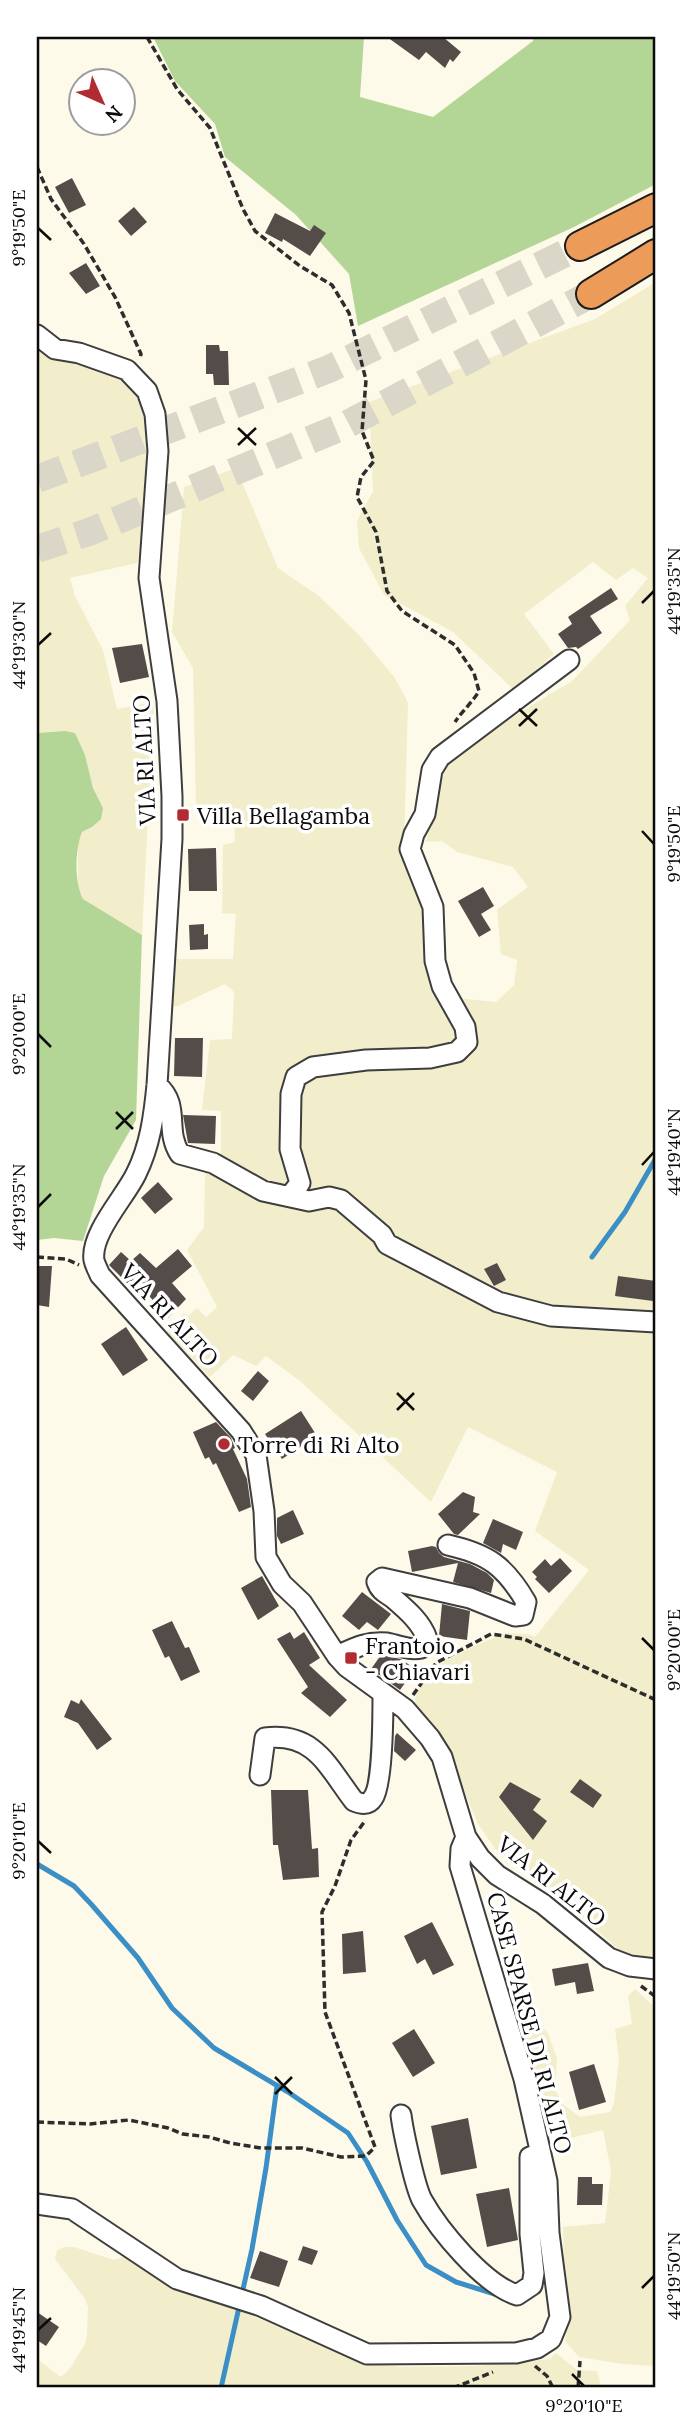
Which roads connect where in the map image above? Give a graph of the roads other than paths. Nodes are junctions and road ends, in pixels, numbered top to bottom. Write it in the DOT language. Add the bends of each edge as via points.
graph roads {
  1 [pos="656,208"];
  2 [pos="580,246"];
  3 [pos="656,254"];
  4 [pos="590,294"];
  5 [pos="37,335"];
  6 [pos="569,660"];
  7 [pos="157,1085"];
  8 [pos="290,1196"];
  9 [pos="656,1322"];
  10 [pos="448,1545"];
  11 [pos="337,1656"];
  12 [pos="383,1693"];
  13 [pos="260,1775"];
  14 [pos="466,1837"];
  15 [pos="656,1969"];
  16 [pos="401,2115"];
  17 [pos="541,2152"];
  18 [pos="37,2204"];
  1 -- 2 [label="highway"];
  3 -- 4 [label="highway"];
  5 -- 7 [label="street, VIA RI ALTO" via="55,349 127,370 147,391 155,414 158,451 149,578 167,701 172,796"];
  6 -- 8 [label="street" via="440,757 432,770 425,814 414,834 410,849 433,906 435,961 442,986 465,1027 467,1042 457,1052 430,1058 366,1060 313,1068 296,1077 291,1094 290,1149 300,1184"];
  7 -- 8 [label="street" via="171,1103 172,1143 180,1154 213,1163 263,1191"];
  7 -- 11 [label="street, VIA RI ALTO" via="153,1119 136,1174 94,1247 94,1261 100,1275 205,1389 256,1455 266,1557"];
  8 -- 9 [label="street" via="341,1200 387,1244 498,1302 551,1316"];
  10 -- 11 [label="street" via="471,1550 505,1571 526,1602 523,1615 382,1578 377,1582 379,1588 424,1628 427,1639 414,1650 362,1643"];
  11 -- 12 [label="street, VIA RI ALTO"];
  12 -- 13 [label="street" via="377,1783 370,1801 354,1801 327,1762 294,1739 265,1738"];
  12 -- 14 [label="street, VIA RI ALTO" via="405,1709 443,1757"];
  14 -- 15 [label="street, VIA RI ALTO" via="497,1875 609,1958"];
  14 -- 17 [label="street, CASE SPARSE DI RI ALTO" via="460,1866 524,2079"];
  16 -- 17 [label="street" via="421,2199 480,2272 517,2295 532,2285 530,2157"];
  17 -- 18 [label="street, CASE SPARSE DI RI ALTO" via="560,2317 551,2339 516,2353 367,2354 261,2306 177,2279 72,2209"];
}
